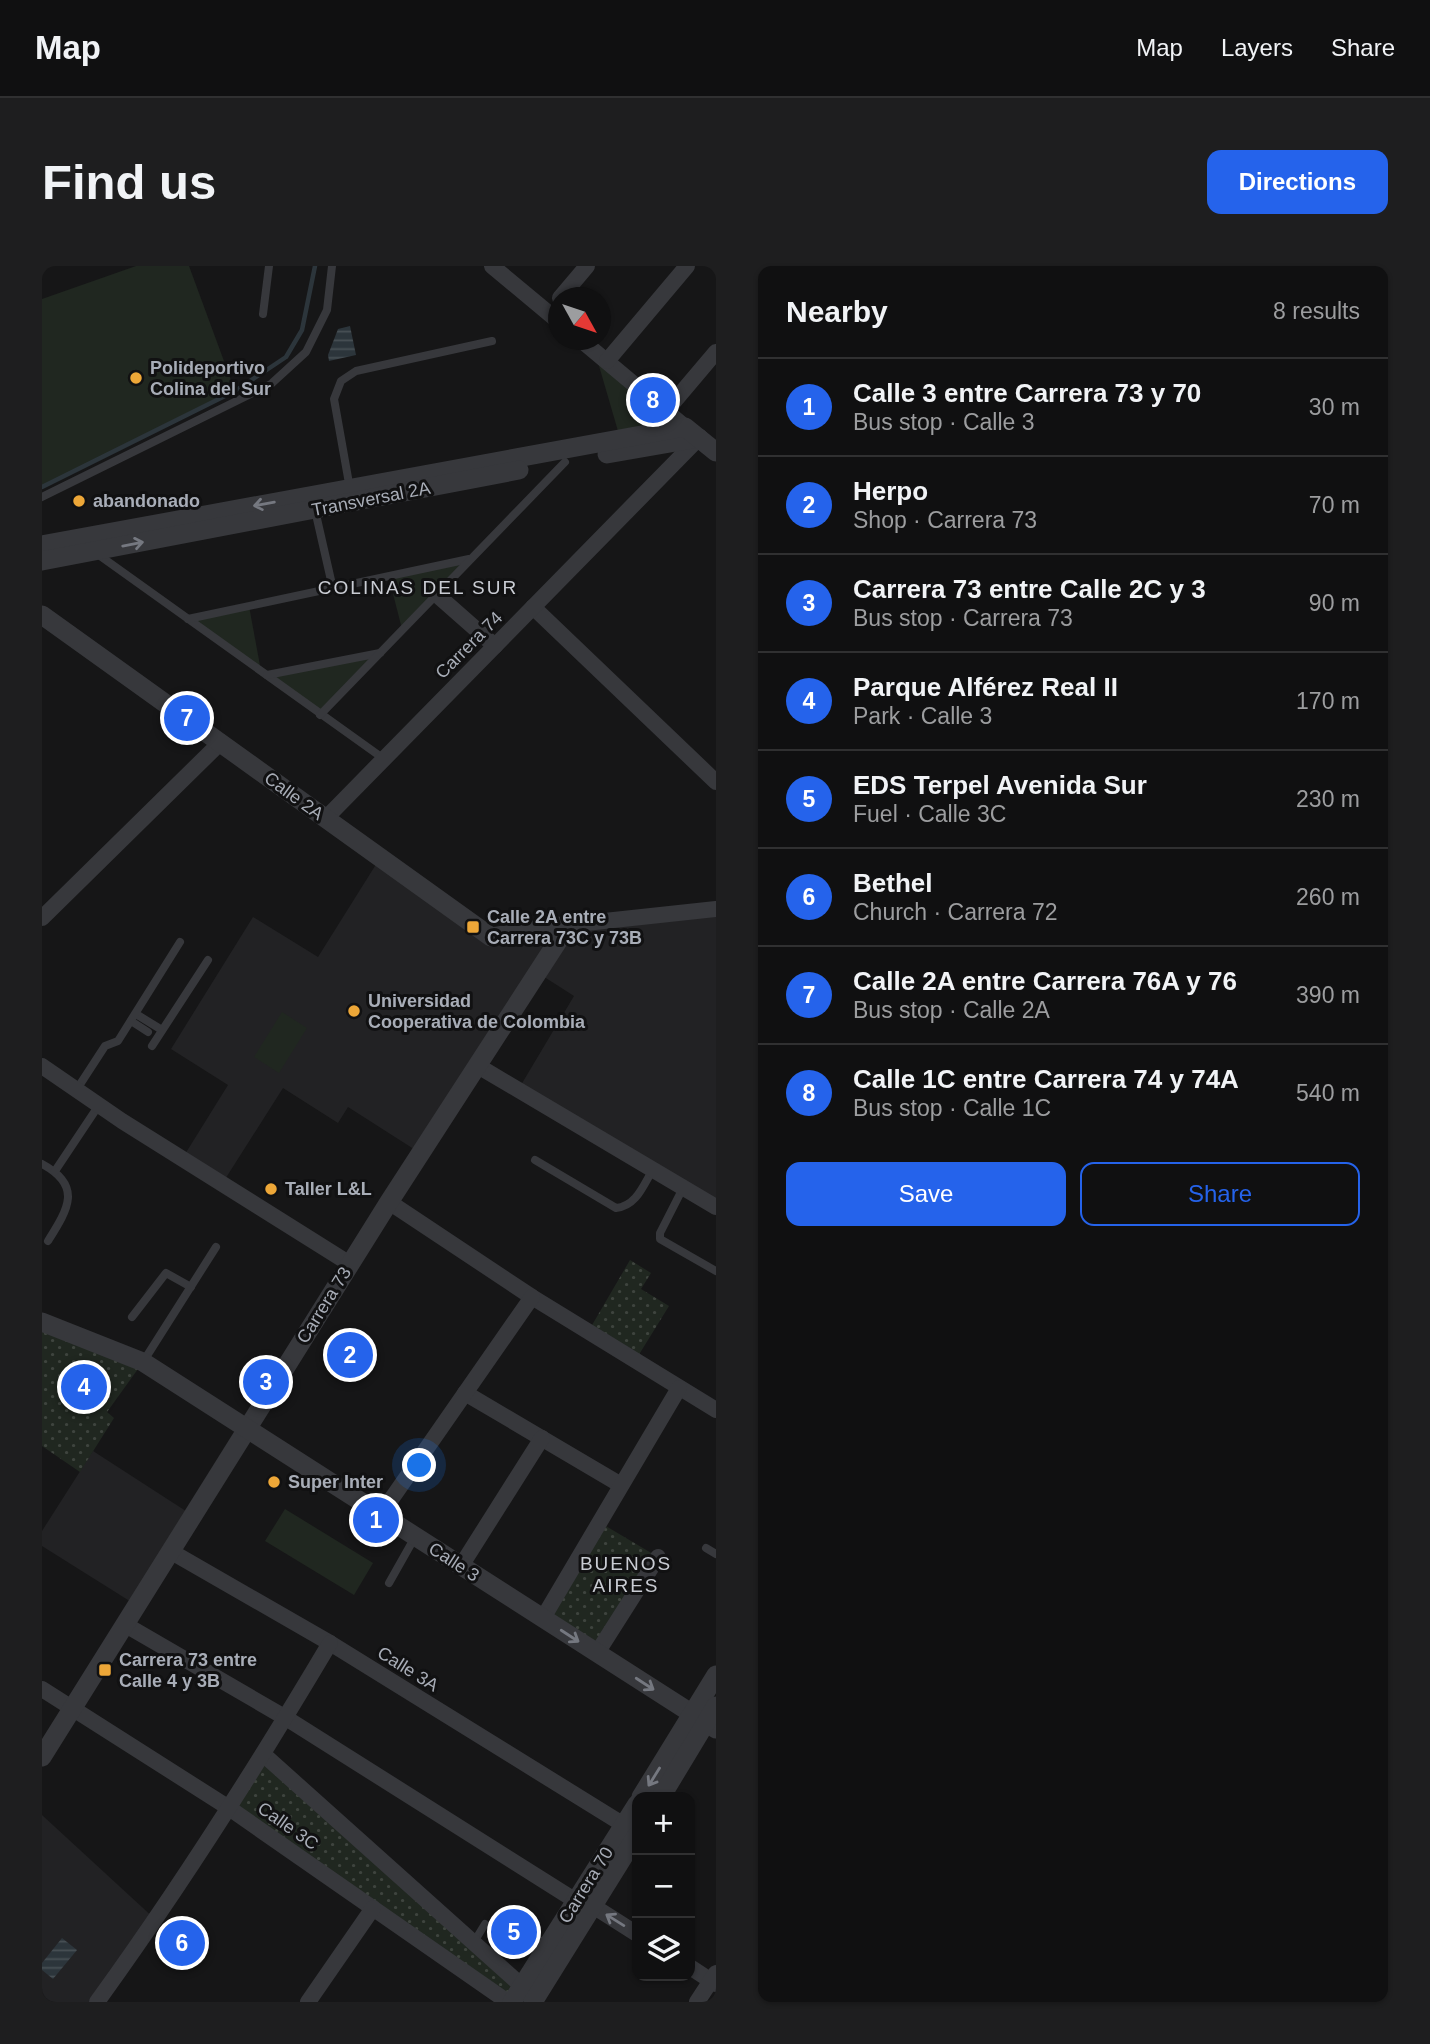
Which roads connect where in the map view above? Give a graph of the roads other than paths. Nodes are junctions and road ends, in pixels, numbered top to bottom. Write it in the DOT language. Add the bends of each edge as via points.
graph roads {
  1 [pos="269,266"];
  2 [pos="332,266"];
  3 [pos="492,266"];
  4 [pos="587,266"];
  5 [pos="687,266"];
  6 [pos="572,287"];
  7 [pos="548,303"];
  8 [pos="263,314"];
  9 [pos="492,341"];
  10 [pos="593,350"];
  11 [pos="716,352"];
  12 [pos="607,361"];
  13 [pos="666,411"];
  14 [pos="692,433"];
  15 [pos="716,452"];
  16 [pos="565,462"];
  17 [pos="352,495"];
  18 [pos="42,497"];
  19 [pos="315,510"];
  20 [pos="42,545"];
  21 [pos="93,551"];
  22 [pos="471,559"];
  23 [pos="42,561"];
  24 [pos="333,589"];
  25 [pos="436,594"];
  26 [pos="533,607"];
  27 [pos="42,615"];
  28 [pos="188,619"];
  29 [pos="495,646"];
  30 [pos="380,653"];
  31 [pos="267,675"];
  32 [pos="320,715"];
  33 [pos="221,743"];
  34 [pos="384,759"];
  35 [pos="716,782"];
  36 [pos="326,818"];
  37 [pos="716,909"];
  38 [pos="42,918"];
  39 [pos="558,926"];
  40 [pos="180,942"];
  41 [pos="208,960"];
  42 [pos="134,1018"];
  43 [pos="162,1030"];
  44 [pos="148,1032"];
  45 [pos="152,1046"];
  46 [pos="42,1066"];
  47 [pos="478,1066"];
  48 [pos="78,1090"];
  49 [pos="99,1105"];
  50 [pos="536,1160"];
  51 [pos="42,1164"];
  52 [pos="55,1171"];
  53 [pos="652,1171"];
  54 [pos="683,1188"];
  55 [pos="389,1202"];
  56 [pos="716,1207"];
  57 [pos="48,1241"];
  58 [pos="216,1247"];
  59 [pos="350,1264"];
  60 [pos="716,1271"];
  61 [pos="191,1287"];
  62 [pos="532,1297"];
  63 [pos="132,1317"];
  64 [pos="42,1322"];
  65 [pos="144,1362"];
  66 [pos="679,1388"];
  67 [pos="465,1393"];
  68 [pos="716,1410"];
  69 [pos="247,1428"];
  70 [pos="542,1438"];
  71 [pos="621,1485"];
  72 [pos="381,1514"];
  73 [pos="416,1537"];
  74 [pos="706,1548"];
  75 [pos="170,1551"];
  76 [pos="716,1554"];
  77 [pos="658,1557"];
  78 [pos="461,1566"];
  79 [pos="389,1583"];
  80 [pos="543,1618"];
  81 [pos="124,1625"];
  82 [pos="330,1643"];
  83 [pos="597,1653"];
  84 [pos="716,1675"];
  85 [pos="42,1689"];
  86 [pos="72,1707"];
  87 [pos="286,1718"];
  88 [pos="708,1718"];
  89 [pos="263,1754"];
  90 [pos="42,1757"];
  91 [pos="645,1792"];
  92 [pos="664,1792"];
  93 [pos="229,1808"];
  94 [pos="631,1830"];
  95 [pos="584,1903"];
  96 [pos="373,1908"];
  97 [pos="496,1920"];
  98 [pos="485,1924"];
  99 [pos="507,1927"];
  100 [pos="632,1931"];
  101 [pos="522,1937"];
  102 [pos="474,1942"];
  103 [pos="550,1943"];
  104 [pos="695,1970"];
  105 [pos="714,1979"];
  106 [pos="519,1998"];
  107 [pos="97,2002"];
  108 [pos="308,2002"];
  109 [pos="697,2002"];
  1 -- 8 [label="lane"];
  2 -- 18 [label="lane" via="327,310 306,352 271,384"];
  3 -- 7 [label="street"];
  4 -- 6 [label="street"];
  5 -- 12 [label="street"];
  9 -- 17 [label="lane" via="356,371 341,381 334,399"];
  10 -- 12 [label="street"];
  11 -- 13 [label="street"];
  12 -- 13 [label="street"];
  13 -- 14 [label="street"];
  14 -- 15 [label="street"];
  14 -- 16 [label="street, Transversal 2A"];
  14 -- 17 [label="street, Transversal 2A"];
  14 -- 26 [label="street, Carrera 74"];
  16 -- 17 [label="street, Transversal 2A"];
  16 -- 22 [label="lane"];
  17 -- 19 [label="street, Transversal 2A"];
  17 -- 20 [label="street, Transversal 2A, one-way"];
  21 -- 19 [label="street, Transversal 2A, one-way"];
  19 -- 24 [label="lane"];
  21 -- 23 [label="street, Transversal 2A"];
  21 -- 28 [label="lane"];
  22 -- 24 [label="lane"];
  22 -- 25 [label="lane"];
  24 -- 28 [label="lane"];
  25 -- 29 [label="street"];
  25 -- 30 [label="lane"];
  26 -- 29 [label="street, Carrera 74"];
  26 -- 35 [label="street"];
  27 -- 33 [label="street, Calle 2A"];
  28 -- 31 [label="lane"];
  29 -- 34 [label="street, Carrera 74"];
  30 -- 31 [label="lane"];
  30 -- 32 [label="lane"];
  31 -- 32 [label="lane"];
  32 -- 34 [label="lane"];
  33 -- 36 [label="street, Calle 2A"];
  33 -- 38 [label="street"];
  34 -- 36 [label="street, Carrera 74"];
  36 -- 39 [label="street, Calle 2A" via="491,937"];
  37 -- 39 [label="street"];
  39 -- 47 [label="street, Carrera 73" via="558,941"];
  40 -- 42 [label="lane"];
  41 -- 43 [label="lane"];
  42 -- 43 [label="lane"];
  42 -- 44 [label="lane"];
  42 -- 48 [label="lane" via="118,1041 105,1046"];
  43 -- 45 [label="lane"];
  46 -- 48 [label="street"];
  47 -- 53 [label="street"];
  47 -- 55 [label="street, Carrera 73"];
  48 -- 49 [label="street"];
  49 -- 52 [label="lane"];
  49 -- 59 [label="street"];
  50 -- 53 [label="lane" via="616,1208 634,1201"];
  51 -- 52 [label="lane"];
  52 -- 57 [label="lane" via="70,1198"];
  53 -- 54 [label="street"];
  54 -- 56 [label="street"];
  54 -- 60 [label="lane" via="660,1239"];
  55 -- 59 [label="street, Carrera 73"];
  55 -- 62 [label="street"];
  58 -- 61 [label="lane"];
  59 -- 69 [label="street, Carrera 73"];
  61 -- 63 [label="lane" via="166,1273"];
  61 -- 65 [label="lane"];
  62 -- 66 [label="street"];
  62 -- 67 [label="street"];
  64 -- 65 [label="street, Calle 3"];
  65 -- 69 [label="street, Calle 3"];
  66 -- 68 [label="street"];
  66 -- 71 [label="street"];
  67 -- 70 [label="street"];
  67 -- 72 [label="street"];
  69 -- 72 [label="street, Calle 3"];
  69 -- 75 [label="street, Carrera 73"];
  70 -- 71 [label="street"];
  70 -- 78 [label="street"];
  71 -- 80 [label="street"];
  72 -- 73 [label="street, Calle 3"];
  73 -- 78 [label="street, Calle 3"];
  73 -- 79 [label="lane"];
  74 -- 76 [label="lane"];
  75 -- 81 [label="street, Carrera 73"];
  75 -- 82 [label="street, Calle 3A"];
  77 -- 83 [label="street"];
  78 -- 80 [label="street, Calle 3"];
  80 -- 83 [label="street, Calle 3, one-way"];
  81 -- 86 [label="street, Carrera 73"];
  81 -- 87 [label="street"];
  82 -- 87 [label="street"];
  82 -- 94 [label="street, Calle 3A"];
  83 -- 88 [label="street, Calle 3, one-way"];
  84 -- 88 [label="street"];
  85 -- 86 [label="street, Calle 3C"];
  86 -- 90 [label="street, Carrera 73"];
  86 -- 93 [label="street, Calle 3C"];
  87 -- 89 [label="street"];
  87 -- 95 [label="street"];
  88 -- 91 [label="street, one-way"];
  88 -- 92 [label="street"];
  89 -- 93 [label="street"];
  89 -- 102 [label="street, Calle 3C"];
  93 -- 96 [label="street, Calle 3C"];
  93 -- 107 [label="street"];
  94 -- 95 [label="street, Carrera 70"];
  100 -- 95 [label="street, one-way"];
  95 -- 103 [label="street, Carrera 70"];
  95 -- 106 [label="street, Carrera 70"];
  96 -- 106 [label="street, Calle 3C"];
  96 -- 108 [label="street"];
  97 -- 99 [label="lane"];
  98 -- 102 [label="lane"];
  101 -- 103 [label="lane"];
  102 -- 106 [label="street, Calle 3C" via="498,1956"];
  103 -- 106 [label="street, Carrera 70"];
  104 -- 105 [label="street"];
  105 -- 109 [label="street"];
}
